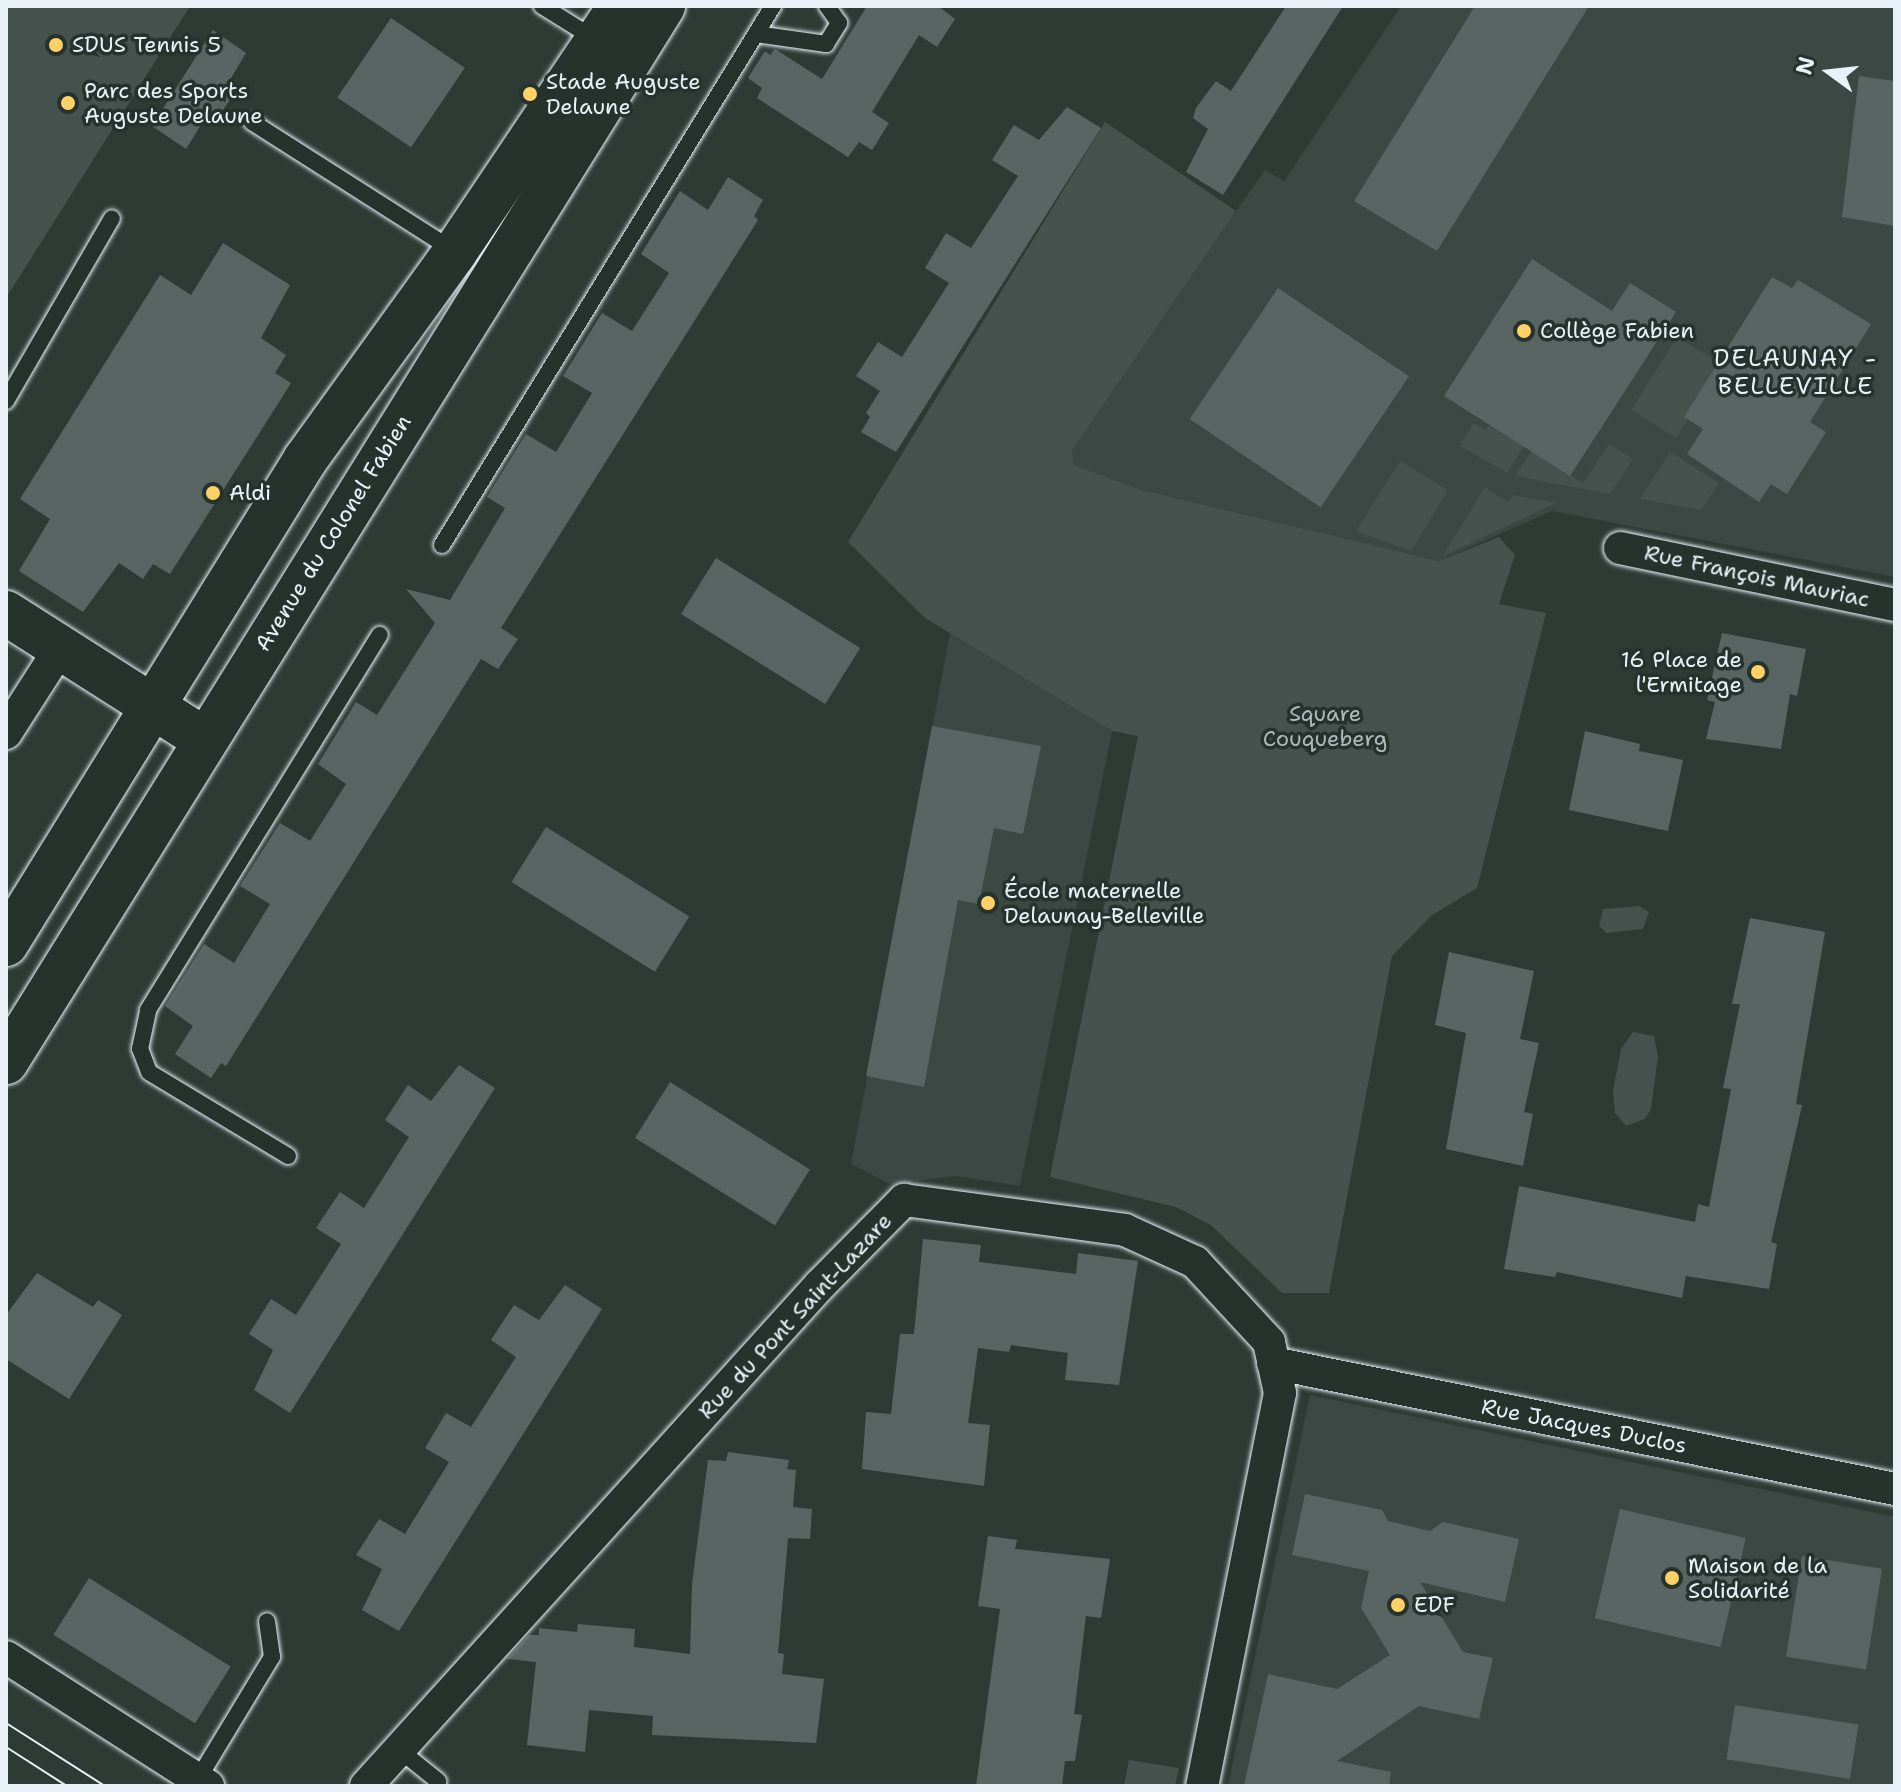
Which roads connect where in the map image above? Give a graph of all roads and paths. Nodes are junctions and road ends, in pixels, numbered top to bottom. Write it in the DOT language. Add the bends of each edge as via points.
graph roads {
  1 [pos="542,6"];
  2 [pos="663,6"];
  3 [pos="773,6"];
  4 [pos="827,6"];
  5 [pos="609,23"];
  6 [pos="756,34"];
  7 [pos="252,122"];
  8 [pos="112,218"];
  9 [pos="455,252"];
  10 [pos="6,401"];
  11 [pos="442,545"];
  12 [pos="1620,548"];
  13 [pos="1895,605"];
  14 [pos="6,613"];
  15 [pos="380,635"];
  16 [pos="61,647"];
  17 [pos="152,706"];
  18 [pos="6,733"];
  19 [pos="204,739"];
  20 [pos="6,944"];
  21 [pos="6,1062"];
  22 [pos="288,1156"];
  23 [pos="1273,1363"];
  24 [pos="1895,1489"];
  25 [pos="267,1621"];
  26 [pos="6,1657"];
  27 [pos="397,1748"];
  28 [pos="438,1781"];
  29 [pos="203,1783"];
  30 [pos="366,1786"];
  31 [pos="1202,1786"];
  1 -- 5 [label="lane"];
  2 -- 19 [label="main road, Avenue du Colonel Fabien"];
  3 -- 6 [label="lane"];
  4 -- 6 [label="lane" via="839,23 826,44"];
  5 -- 9 [label="main road"];
  6 -- 11 [label="lane"];
  7 -- 9 [label="lane"];
  8 -- 10 [label="lane"];
  9 -- 17 [label="main road" via="305,460"];
  12 -- 13 [label="street, Rue François Mauriac"];
  14 -- 16 [label="main road"];
  15 -- 22 [label="lane" via="148,1010 140,1049 149,1072"];
  16 -- 17 [label="main road"];
  16 -- 18 [label="street"];
  17 -- 19 [label="main road"];
  17 -- 20 [label="main road"];
  19 -- 21 [label="main road, Avenue du Colonel Fabien"];
  23 -- 24 [label="street, Rue Jacques Duclos"];
  23 -- 27 [label="street, Rue du Pont Saint-Lazare" via="1269,1342 1195,1262 1125,1230 904,1200"];
  23 -- 31 [label="street, Rue du Pont Saint-Lazare" via="1280,1393"];
  25 -- 29 [label="lane" via="272,1657"];
  26 -- 29 [label="street"];
  27 -- 28 [label="lane"];
  27 -- 30 [label="street, Rue du Pont Saint-Lazare"];
}
